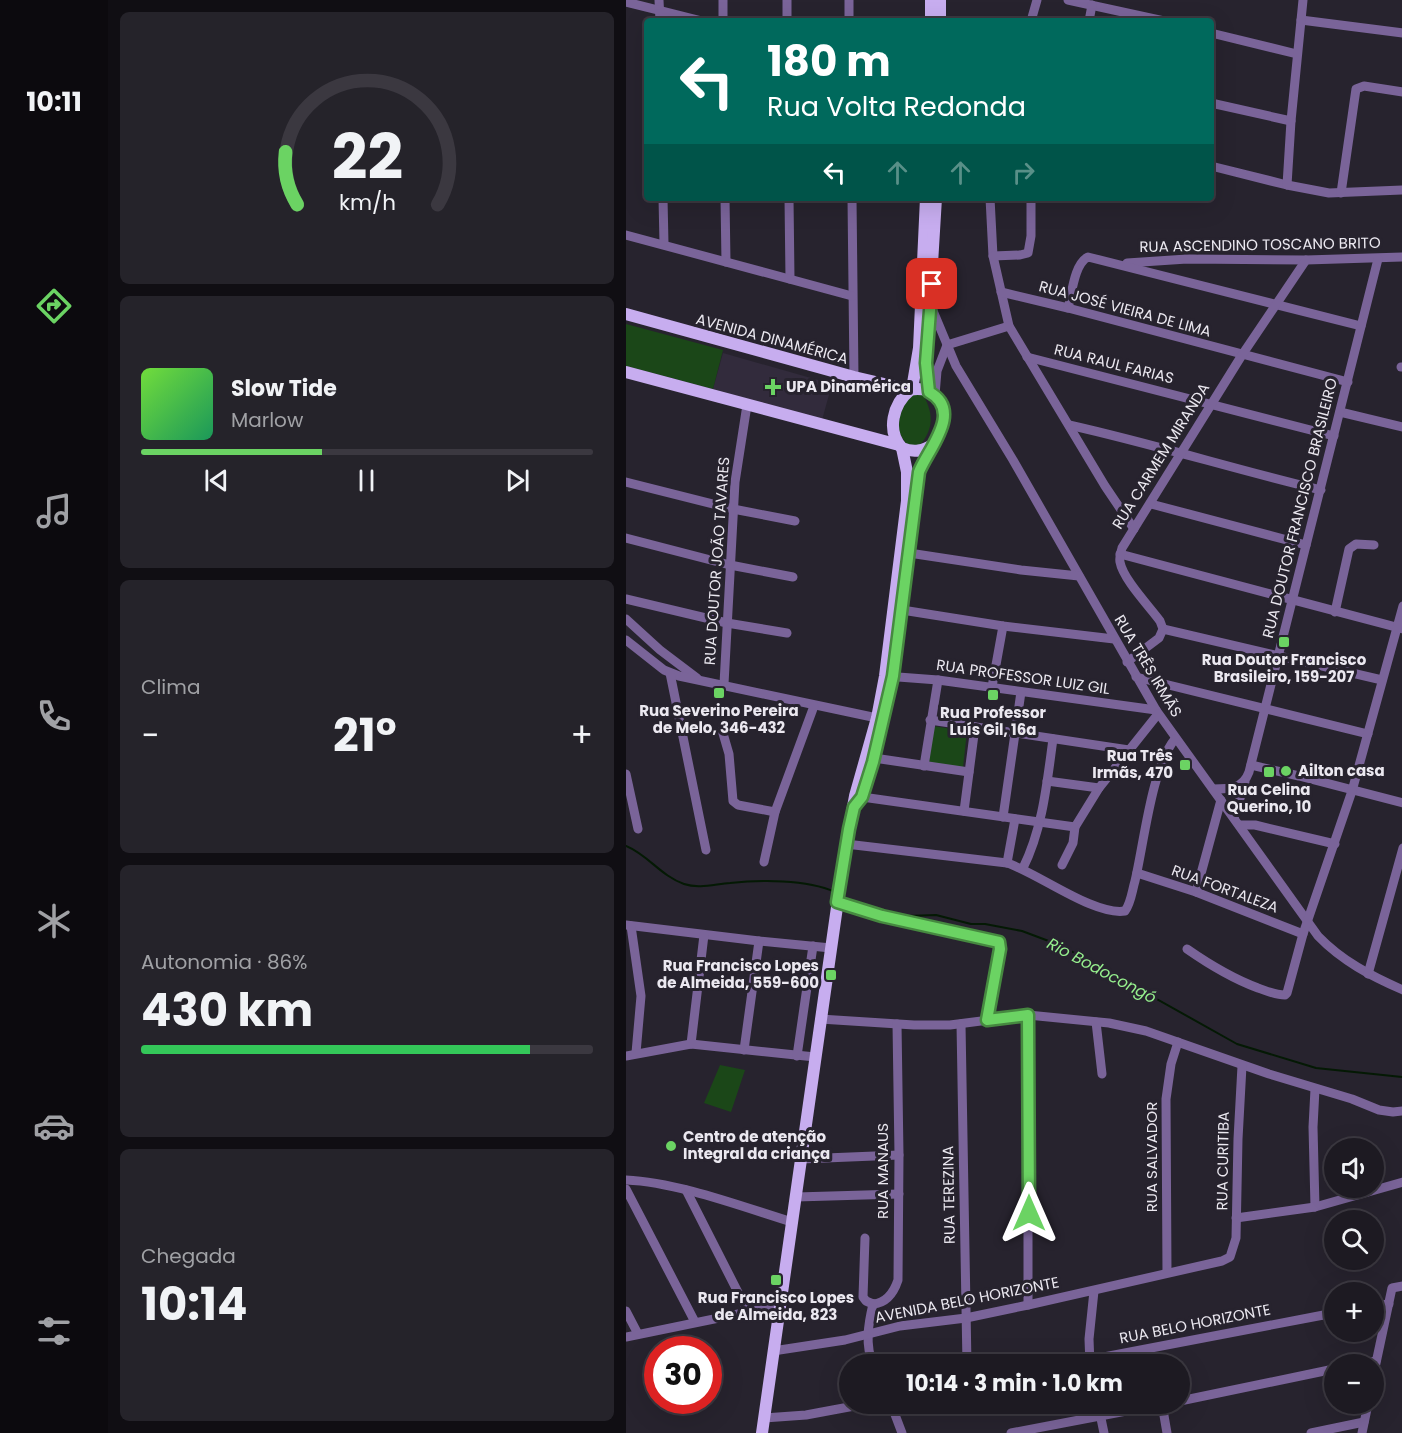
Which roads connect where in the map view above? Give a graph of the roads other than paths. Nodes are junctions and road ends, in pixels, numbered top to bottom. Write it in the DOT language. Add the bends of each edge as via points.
graph roads {
  1 [pos="723,0"];
  2 [pos="786,0"];
  3 [pos="849,0"];
  4 [pos="931,0"];
  5 [pos="941,0"];
  6 [pos="1037,0"];
  7 [pos="1068,0"];
  8 [pos="1303,0"];
  9 [pos="626,2"];
  10 [pos="659,5"];
  11 [pos="1092,5"];
  12 [pos="694,18"];
  13 [pos="723,18"];
  14 [pos="786,18"];
  15 [pos="849,18"];
  16 [pos="931,18"];
  17 [pos="940,18"];
  18 [pos="1032,18"];
  19 [pos="1090,18"];
  20 [pos="1142,18"];
  21 [pos="1301,20"];
  22 [pos="1403,33"];
  23 [pos="1214,34"];
  24 [pos="1297,54"];
  25 [pos="1403,92"];
  26 [pos="1214,104"];
  27 [pos="1291,121"];
  28 [pos="1214,167"];
  29 [pos="1287,185"];
  30 [pos="1403,190"];
  31 [pos="1341,193"];
  32 [pos="663,201"];
  33 [pos="725,201"];
  34 [pos="789,201"];
  35 [pos="852,201"];
  36 [pos="926,201"];
  37 [pos="936,201"];
  38 [pos="990,201"];
  39 [pos="1031,201"];
  40 [pos="626,235"];
  41 [pos="664,244"];
  42 [pos="993,255"];
  43 [pos="1403,257"];
  44 [pos="1378,258"];
  45 [pos="1306,260"];
  46 [pos="725,262"];
  47 [pos="1119,264"];
  48 [pos="790,279"];
  49 [pos="1001,292"];
  50 [pos="852,296"];
  51 [pos="1275,304"];
  52 [pos="931,306"];
  53 [pos="1068,308"];
  54 [pos="626,314"];
  55 [pos="1008,326"];
  56 [pos="1361,326"];
  57 [pos="947,345"];
  58 [pos="1242,355"];
  59 [pos="1026,357"];
  60 [pos="626,372"];
  61 [pos="854,377"];
  62 [pos="1348,382"];
  63 [pos="911,390"];
  64 [pos="932,393"];
  65 [pos="747,405"];
  66 [pos="1210,405"];
  67 [pos="1340,412"];
  68 [pos="1069,425"];
  69 [pos="1403,427"];
  70 [pos="1334,436"];
  71 [pos="934,444"];
  72 [pos="900,446"];
  73 [pos="1180,454"];
  74 [pos="626,482"];
  75 [pos="1321,490"];
  76 [pos="1151,504"];
  77 [pos="733,509"];
  78 [pos="796,521"];
  79 [pos="1134,529"];
  80 [pos="626,538"];
  81 [pos="1306,545"];
  82 [pos="1374,545"];
  83 [pos="909,553"];
  84 [pos="1120,554"];
  85 [pos="730,565"];
  86 [pos="1079,576"];
  87 [pos="793,577"];
  88 [pos="626,599"];
  89 [pos="1292,599"];
  90 [pos="1403,606"];
  91 [pos="902,610"];
  92 [pos="1335,612"];
  93 [pos="626,620"];
  94 [pos="727,623"];
  95 [pos="1003,626"];
  96 [pos="1163,628"];
  97 [pos="1400,628"];
  98 [pos="787,633"];
  99 [pos="1114,639"];
  100 [pos="626,640"];
  101 [pos="1278,656"];
  102 [pos="1127,662"];
  103 [pos="670,673"];
  104 [pos="889,676"];
  105 [pos="1136,677"];
  106 [pos="697,678"];
  107 [pos="938,680"];
  108 [pos="1382,680"];
  109 [pos="724,684"];
  110 [pos="992,687"];
  111 [pos="1021,692"];
  112 [pos="814,706"];
  113 [pos="1264,709"];
  114 [pos="1157,712"];
  115 [pos="877,718"];
  116 [pos="930,720"];
  117 [pos="975,728"];
  118 [pos="722,730"];
  119 [pos="1014,733"];
  120 [pos="1368,734"];
  121 [pos="1054,739"];
  122 [pos="1175,739"];
  123 [pos="1129,750"];
  124 [pos="874,758"];
  125 [pos="1251,765"];
  126 [pos="924,766"];
  127 [pos="969,772"];
  128 [pos="626,774"];
  129 [pos="1047,781"];
  130 [pos="1245,782"];
  131 [pos="1098,788"];
  132 [pos="1213,789"];
  133 [pos="628,791"];
  134 [pos="1352,791"];
  135 [pos="857,800"];
  136 [pos="1221,800"];
  137 [pos="1403,803"];
  138 [pos="964,811"];
  139 [pos="775,812"];
  140 [pos="1003,817"];
  141 [pos="1015,819"];
  142 [pos="1236,821"];
  143 [pos="1039,823"];
  144 [pos="1075,827"];
  145 [pos="638,829"];
  146 [pos="846,844"];
  147 [pos="1335,844"];
  148 [pos="1403,848"];
  149 [pos="706,850"];
  150 [pos="764,862"];
  151 [pos="1007,863"];
  152 [pos="1061,865"];
  153 [pos="1023,868"];
  154 [pos="1137,873"];
  155 [pos="1398,882"];
  156 [pos="1196,892"];
  157 [pos="839,893"];
  158 [pos="1307,922"];
  159 [pos="628,926"];
  160 [pos="1303,934"];
  161 [pos="704,935"];
  162 [pos="759,942"];
  163 [pos="813,946"];
  164 [pos="831,948"];
  165 [pos="1187,949"];
  166 [pos="1368,974"];
  167 [pos="1403,990"];
  168 [pos="1028,1015"];
  169 [pos="820,1019"];
  170 [pos="987,1020"];
  171 [pos="1096,1022"];
  172 [pos="896,1024"];
  173 [pos="961,1024"];
  174 [pos="1178,1042"];
  175 [pos="691,1044"];
  176 [pos="744,1050"];
  177 [pos="631,1054"];
  178 [pos="797,1056"];
  179 [pos="815,1057"];
  180 [pos="1242,1066"];
  181 [pos="1102,1074"];
  182 [pos="1315,1089"];
  183 [pos="1403,1111"];
  184 [pos="899,1155"];
  185 [pos="801,1159"];
  186 [pos="626,1180"];
  187 [pos="1403,1182"];
  188 [pos="626,1189"];
  189 [pos="686,1190"];
  190 [pos="899,1194"];
  191 [pos="796,1197"];
  192 [pos="1315,1207"];
  193 [pos="1236,1218"];
  194 [pos="792,1222"];
  195 [pos="865,1238"];
  196 [pos="1167,1272"];
  197 [pos="1403,1286"];
  198 [pos="1094,1291"];
  199 [pos="780,1303"];
  200 [pos="873,1304"];
  201 [pos="1388,1304"];
  202 [pos="1028,1305"];
  203 [pos="1384,1305"];
  204 [pos="626,1311"];
  205 [pos="748,1312"];
  206 [pos="1324,1315"];
  207 [pos="965,1318"];
  208 [pos="695,1322"];
  209 [pos="638,1334"];
  210 [pos="868,1334"];
  211 [pos="626,1336"];
  212 [pos="773,1351"];
  213 [pos="870,1354"];
  214 [pos="967,1354"];
  215 [pos="1090,1354"];
  216 [pos="1129,1354"];
  217 [pos="1377,1354"];
  218 [pos="1324,1372"];
  219 [pos="1190,1399"];
  220 [pos="839,1409"];
  221 [pos="895,1414"];
  222 [pos="1111,1414"];
  223 [pos="1164,1414"];
  224 [pos="1366,1414"];
  225 [pos="1101,1416"];
  226 [pos="764,1418"];
  227 [pos="1364,1422"];
  228 [pos="1049,1429"];
  229 [pos="762,1433"];
  230 [pos="902,1433"];
  231 [pos="1010,1433"];
  232 [pos="1104,1433"];
  233 [pos="1167,1433"];
  234 [pos="1311,1433"];
  235 [pos="1362,1433"];
  1 -- 13 [label="street"];
  2 -- 14 [label="street"];
  3 -- 15 [label="street"];
  4 -- 16 [label="main road"];
  5 -- 17 [label="main road"];
  6 -- 18 [label="street"];
  7 -- 11 [label="street"];
  8 -- 21 [label="street"];
  9 -- 10 [label="street"];
  10 -- 12 [label="street"];
  11 -- 19 [label="street"];
  11 -- 20 [label="street"];
  21 -- 22 [label="street"];
  21 -- 24 [label="street"];
  23 -- 24 [label="street"];
  24 -- 27 [label="street"];
  25 -- 31 [label="street" via="1364,86 1356,89"];
  26 -- 27 [label="street"];
  27 -- 29 [label="street"];
  28 -- 29 [label="street"];
  29 -- 31 [label="street"];
  30 -- 31 [label="street"];
  32 -- 41 [label="street"];
  33 -- 46 [label="street"];
  34 -- 48 [label="street"];
  35 -- 50 [label="street"];
  36 -- 63 [label="main road" via="919,348"];
  37 -- 52 [label="main road"];
  38 -- 42 [label="street"];
  39 -- 42 [label="street" via="1028,253"];
  40 -- 41 [label="street"];
  41 -- 46 [label="street"];
  42 -- 49 [label="street"];
  43 -- 44 [label="street, RUA ASCENDINO TOSCANO BRITO"];
  44 -- 45 [label="street, RUA ASCENDINO TOSCANO BRITO"];
  44 -- 56 [label="street, RUA DOUTOR FRANCISCO BRASILEIRO"];
  45 -- 47 [label="street, RUA ASCENDINO TOSCANO BRITO" via="1187,259"];
  45 -- 51 [label="street, RUA CARMEM MIRANDA"];
  46 -- 48 [label="street"];
  47 -- 51 [label="street"];
  47 -- 53 [label="street" via="1092,257 1082,261"];
  48 -- 50 [label="street"];
  49 -- 53 [label="street, RUA JOSÉ VIEIRA DE LIMA"];
  49 -- 55 [label="street"];
  50 -- 61 [label="street"];
  51 -- 56 [label="street"];
  51 -- 58 [label="street, RUA CARMEM MIRANDA"];
  52 -- 57 [label="street, RUA TRÊS IRMÃS"];
  52 -- 64 [label="main road" via="926,363"];
  53 -- 58 [label="street, RUA JOSÉ VIEIRA DE LIMA"];
  54 -- 61 [label="main road, AVENIDA DINAMÉRICA"];
  55 -- 57 [label="street"];
  55 -- 59 [label="street"];
  56 -- 62 [label="street, RUA DOUTOR FRANCISCO BRASILEIRO"];
  57 -- 64 [label="street"];
  57 -- 86 [label="street, RUA TRÊS IRMÃS"];
  58 -- 62 [label="street, RUA JOSÉ VIEIRA DE LIMA"];
  58 -- 66 [label="street, RUA CARMEM MIRANDA"];
  59 -- 66 [label="street, RUA RAUL FARIAS"];
  59 -- 68 [label="street"];
  60 -- 65 [label="main road"];
  61 -- 63 [label="main road, AVENIDA DINAMÉRICA"];
  62 -- 67 [label="street, RUA DOUTOR FRANCISCO BRASILEIRO"];
  63 -- 64 [label="main road"];
  63 -- 72 [label="main road" via="898,403 894,415 894,432"];
  64 -- 71 [label="main road" via="944,413"];
  65 -- 72 [label="main road"];
  65 -- 77 [label="street, RUA DOUTOR JOÃO TAVARES"];
  66 -- 70 [label="street, RUA RAUL FARIAS"];
  66 -- 73 [label="street, RUA CARMEM MIRANDA"];
  67 -- 69 [label="street"];
  67 -- 70 [label="street, RUA DOUTOR FRANCISCO BRASILEIRO"];
  68 -- 73 [label="street"];
  68 -- 79 [label="street"];
  70 -- 75 [label="street, RUA DOUTOR FRANCISCO BRASILEIRO"];
  71 -- 72 [label="main road" via="921,450"];
  71 -- 83 [label="main road" via="919,472"];
  72 -- 104 [label="main road" via="907,472 907,501"];
  73 -- 75 [label="street"];
  73 -- 76 [label="street, RUA CARMEM MIRANDA"];
  74 -- 77 [label="street"];
  75 -- 81 [label="street, RUA DOUTOR FRANCISCO BRASILEIRO"];
  76 -- 79 [label="street, RUA CARMEM MIRANDA"];
  76 -- 81 [label="street"];
  77 -- 78 [label="street"];
  77 -- 85 [label="street, RUA DOUTOR JOÃO TAVARES"];
  79 -- 84 [label="street, RUA CARMEM MIRANDA"];
  80 -- 85 [label="street"];
  81 -- 89 [label="street, RUA DOUTOR FRANCISCO BRASILEIRO"];
  82 -- 92 [label="street" via="1355,544 1349,549"];
  83 -- 86 [label="street"];
  83 -- 91 [label="main road"];
  84 -- 89 [label="street"];
  84 -- 96 [label="street, RUA CARMEM MIRANDA" via="1127,577"];
  85 -- 87 [label="street"];
  85 -- 94 [label="street, RUA DOUTOR JOÃO TAVARES"];
  86 -- 99 [label="street, RUA TRÊS IRMÃS"];
  88 -- 94 [label="street"];
  89 -- 92 [label="street"];
  89 -- 101 [label="street, RUA DOUTOR FRANCISCO BRASILEIRO"];
  90 -- 97 [label="street"];
  91 -- 95 [label="street"];
  91 -- 104 [label="main road"];
  92 -- 97 [label="street"];
  93 -- 106 [label="street"];
  94 -- 98 [label="street"];
  94 -- 109 [label="street, RUA DOUTOR JOÃO TAVARES"];
  95 -- 99 [label="street"];
  95 -- 110 [label="street"];
  96 -- 101 [label="street"];
  96 -- 102 [label="street" via="1159,638"];
  97 -- 108 [label="street"];
  99 -- 102 [label="street, RUA TRÊS IRMÃS"];
  100 -- 103 [label="street"];
  101 -- 108 [label="street"];
  101 -- 113 [label="street, RUA DOUTOR FRANCISCO BRASILEIRO"];
  102 -- 105 [label="street, RUA TRÊS IRMÃS"];
  103 -- 106 [label="street"];
  103 -- 149 [label="street"];
  104 -- 107 [label="street, RUA PROFESSOR LUIZ GIL"];
  104 -- 115 [label="main road"];
  104 -- 124 [label="main road"];
  105 -- 113 [label="street"];
  105 -- 114 [label="street, RUA TRÊS IRMÃS"];
  106 -- 109 [label="street"];
  107 -- 110 [label="street, RUA PROFESSOR LUIZ GIL"];
  107 -- 116 [label="street"];
  108 -- 120 [label="street"];
  109 -- 112 [label="street"];
  110 -- 111 [label="street, RUA PROFESSOR LUIZ GIL"];
  111 -- 114 [label="street, RUA PROFESSOR LUIZ GIL"];
  111 -- 119 [label="street"];
  112 -- 115 [label="street"];
  112 -- 139 [label="street"];
  113 -- 120 [label="street"];
  113 -- 125 [label="street, RUA DOUTOR FRANCISCO BRASILEIRO"];
  114 -- 122 [label="street, RUA TRÊS IRMÃS"];
  114 -- 123 [label="street"];
  115 -- 135 [label="main road"];
  116 -- 117 [label="street"];
  116 -- 126 [label="street"];
  117 -- 119 [label="street"];
  117 -- 127 [label="street"];
  118 -- 139 [label="street" via="731,766 732,798 738,805"];
  119 -- 121 [label="street"];
  119 -- 140 [label="street"];
  120 -- 134 [label="street"];
  121 -- 123 [label="street"];
  121 -- 129 [label="street"];
  122 -- 132 [label="street, RUA TRÊS IRMÃS"];
  122 -- 154 [label="street" via="1158,772"];
  123 -- 131 [label="street"];
  124 -- 126 [label="street"];
  124 -- 135 [label="main road"];
  125 -- 130 [label="street, RUA DOUTOR FRANCISCO BRASILEIRO"];
  125 -- 134 [label="street"];
  126 -- 127 [label="street"];
  127 -- 138 [label="street"];
  128 -- 133 [label="street"];
  129 -- 131 [label="street"];
  129 -- 143 [label="street"];
  130 -- 132 [label="street"];
  130 -- 142 [label="street"];
  131 -- 144 [label="street"];
  132 -- 136 [label="street, RUA TRÊS IRMÃS"];
  133 -- 145 [label="street"];
  134 -- 137 [label="street"];
  134 -- 147 [label="street"];
  135 -- 138 [label="street"];
  135 -- 146 [label="main road"];
  136 -- 142 [label="street, RUA TRÊS IRMÃS"];
  136 -- 156 [label="street"];
  138 -- 140 [label="street"];
  139 -- 150 [label="street"];
  140 -- 141 [label="street"];
  141 -- 143 [label="street"];
  141 -- 151 [label="street"];
  142 -- 147 [label="street"];
  142 -- 158 [label="street, RUA TRÊS IRMÃS"];
  143 -- 144 [label="street"];
  143 -- 153 [label="street" via="1033,849"];
  144 -- 152 [label="street" via="1073,843"];
  146 -- 151 [label="street"];
  146 -- 157 [label="main road"];
  147 -- 158 [label="street"];
  148 -- 155 [label="street"];
  151 -- 153 [label="street"];
  153 -- 154 [label="street" via="1074,896 1116,911 1125,911 1129,906"];
  154 -- 156 [label="street, RUA FORTALEZA"];
  155 -- 166 [label="street"];
  156 -- 160 [label="street, RUA FORTALEZA"];
  157 -- 164 [label="main road"];
  157 -- 170 [label="street" via="891,918 999,942"];
  158 -- 160 [label="street"];
  158 -- 166 [label="street, RUA TRÊS IRMÃS" via="1333,950"];
  159 -- 161 [label="street"];
  159 -- 177 [label="street" via="641,996"];
  160 -- 165 [label="street" via="1287,993 1281,995 1226,975"];
  161 -- 162 [label="street"];
  161 -- 175 [label="street"];
  162 -- 163 [label="street"];
  162 -- 176 [label="street"];
  163 -- 164 [label="street"];
  163 -- 178 [label="street"];
  164 -- 169 [label="main road"];
  166 -- 167 [label="street, RUA TRÊS IRMÃS"];
  168 -- 170 [label="street"];
  168 -- 171 [label="street"];
  168 -- 202 [label="street"];
  169 -- 172 [label="street"];
  169 -- 179 [label="main road"];
  170 -- 173 [label="street"];
  171 -- 174 [label="street" via="1146,1031"];
  171 -- 181 [label="street"];
  172 -- 173 [label="street"];
  172 -- 184 [label="street, RUA MANAUS"];
  173 -- 207 [label="street, RUA TEREZINA"];
  174 -- 180 [label="street"];
  174 -- 196 [label="street, RUA SALVADOR" via="1166,1099"];
  175 -- 176 [label="street"];
  175 -- 177 [label="street"];
  176 -- 178 [label="street"];
  178 -- 179 [label="street"];
  179 -- 185 [label="main road"];
  180 -- 182 [label="street"];
  180 -- 193 [label="street, RUA CURITIBA"];
  182 -- 183 [label="street" via="1379,1110"];
  182 -- 192 [label="street"];
  184 -- 185 [label="street"];
  184 -- 190 [label="street, RUA MANAUS"];
  185 -- 191 [label="main road"];
  186 -- 189 [label="street"];
  187 -- 192 [label="street"];
  188 -- 208 [label="street"];
  189 -- 194 [label="street"];
  189 -- 205 [label="street"];
  190 -- 191 [label="street"];
  190 -- 200 [label="street, RUA MANAUS" via="898,1280 887,1298"];
  191 -- 194 [label="main road"];
  192 -- 193 [label="street"];
  193 -- 196 [label="street, RUA CURITIBA" via="1236,1238 1230,1257"];
  194 -- 199 [label="main road"];
  195 -- 200 [label="street" via="863,1297"];
  196 -- 198 [label="street, AVENIDA BELO HORIZONTE"];
  197 -- 201 [label="street" via="1392,1288"];
  198 -- 202 [label="street, AVENIDA BELO HORIZONTE"];
  198 -- 215 [label="street"];
  199 -- 205 [label="street"];
  199 -- 212 [label="main road"];
  200 -- 210 [label="street"];
  201 -- 203 [label="street"];
  201 -- 217 [label="street"];
  202 -- 207 [label="street, AVENIDA BELO HORIZONTE"];
  204 -- 209 [label="street"];
  205 -- 208 [label="street"];
  206 -- 216 [label="street, RUA BELO HORIZONTE"];
  207 -- 210 [label="street, AVENIDA BELO HORIZONTE"];
  207 -- 214 [label="street, RUA TEREZINA"];
  208 -- 209 [label="street"];
  209 -- 211 [label="street"];
  210 -- 212 [label="street, AVENIDA BELO HORIZONTE"];
  210 -- 213 [label="street"];
  212 -- 226 [label="main road"];
  218 -- 219 [label="street"];
  220 -- 226 [label="street"];
  221 -- 230 [label="street"];
  222 -- 225 [label="street"];
  223 -- 233 [label="street"];
  224 -- 227 [label="street"];
  225 -- 228 [label="street"];
  225 -- 232 [label="street"];
  226 -- 229 [label="main road"];
  227 -- 234 [label="street"];
  227 -- 235 [label="street"];
  228 -- 231 [label="street"];
}
